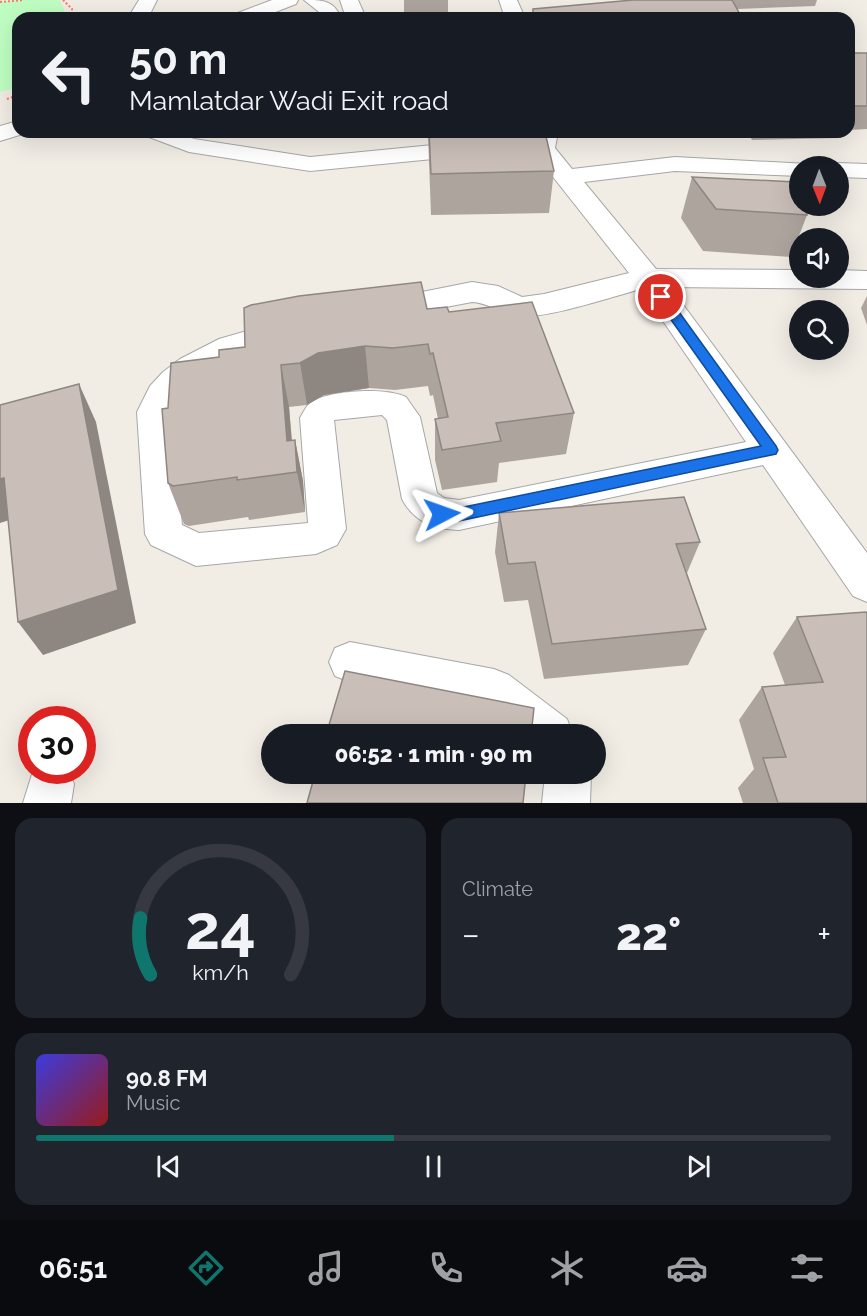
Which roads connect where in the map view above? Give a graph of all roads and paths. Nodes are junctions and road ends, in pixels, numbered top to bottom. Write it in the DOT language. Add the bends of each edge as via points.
graph roads {
  1 [pos="24,0"];
  2 [pos="63,0"];
  3 [pos="289,0"];
  4 [pos="313,0"];
  5 [pos="0,2"];
  6 [pos="72,12"];
  7 [pos="258,12"];
  8 [pos="329,12"];
  9 [pos="172,138"];
  10 [pos="528,144"];
  11 [pos="789,169"];
  12 [pos="849,170"];
  13 [pos="867,171"];
  14 [pos="567,177"];
  15 [pos="648,278"];
  16 [pos="867,280"];
  17 [pos="356,314"];
  18 [pos="322,321"];
  19 [pos="771,450"];
  20 [pos="867,584"];
  21 [pos="350,662"];
  22 [pos="537,724"];
  23 [pos="567,784"];
  24 [pos="566,803"];
  1 -- 5 [label="path"];
  2 -- 6 [label="path"];
  3 -- 7 [label="street"];
  4 -- 8 [label="street"];
  9 -- 10 [label="street" via="189,145 310,164"];
  10 -- 14 [label="street"];
  11 -- 14 [label="street" via="675,164"];
  12 -- 13 [label="street"];
  14 -- 15 [label="street"];
  15 -- 16 [label="street"];
  15 -- 17 [label="street" via="522,307 488,293 472,292"];
  15 -- 19 [label="street"];
  18 -- 19 [label="street" via="241,340 185,372 166,388 154,412 164,534 196,550 324,534 327,529 317,418 328,408 380,403 398,410 403,417 420,498 428,509 442,514 459,515"];
  19 -- 20 [label="street"];
  21 -- 22 [label="street" via="494,690"];
  23 -- 24 [label="street"];
}
